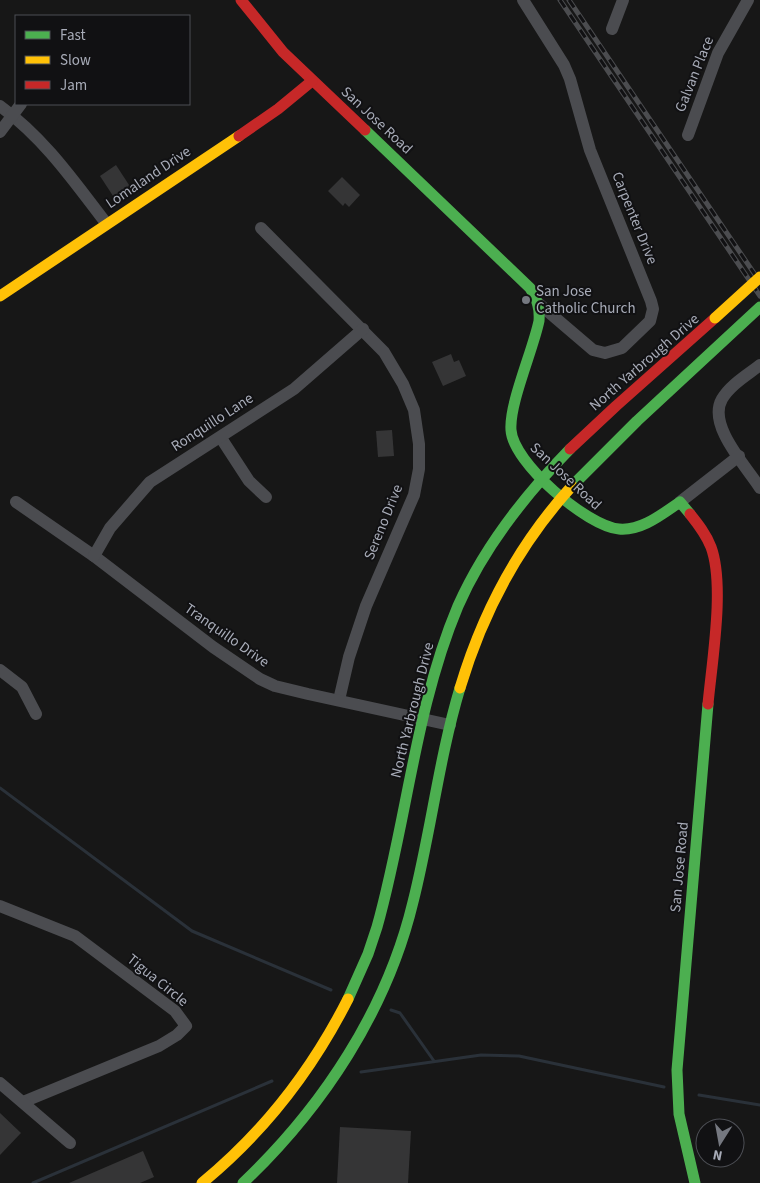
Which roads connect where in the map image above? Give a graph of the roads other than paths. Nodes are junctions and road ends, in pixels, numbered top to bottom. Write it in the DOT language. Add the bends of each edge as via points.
graph roads {
  1 [pos="241,0"];
  2 [pos="523,0"];
  3 [pos="623,0"];
  4 [pos="748,0"];
  5 [pos="612,30"];
  6 [pos="312,82"];
  7 [pos="20,105"];
  8 [pos="0,106"];
  9 [pos="12,115"];
  10 [pos="0,132"];
  11 [pos="688,135"];
  12 [pos="106,223"];
  13 [pos="261,228"];
  14 [pos="760,277"];
  15 [pos="0,296"];
  16 [pos="538,303"];
  17 [pos="760,307"];
  18 [pos="362,329"];
  19 [pos="760,365"];
  20 [pos="221,438"];
  21 [pos="739,456"];
  22 [pos="541,477"];
  23 [pos="760,488"];
  24 [pos="561,496"];
  25 [pos="266,497"];
  26 [pos="16,502"];
  27 [pos="680,502"];
  28 [pos="94,556"];
  29 [pos="0,670"];
  30 [pos="339,700"];
  31 [pos="36,714"];
  32 [pos="422,720"];
  33 [pos="450,725"];
  34 [pos="0,906"];
  35 [pos="375,971"];
  36 [pos="0,1083"];
  37 [pos="23,1102"];
  38 [pos="70,1144"];
  39 [pos="202,1183"];
  40 [pos="243,1183"];
  41 [pos="695,1183"];
  1 -- 6 [label="main road, San Jose Road"];
  2 -- 16 [label="street, Carpenter Drive" via="567,72 590,150 652,309 650,321 622,348 605,353 594,350"];
  3 -- 5 [label="street"];
  4 -- 11 [label="street, Galvan Place" via="718,53"];
  6 -- 12 [label="main road, Lomaland Drive" via="278,109"];
  6 -- 16 [label="main road, San Jose Road" via="530,288"];
  7 -- 9 [label="street"];
  8 -- 9 [label="street"];
  9 -- 10 [label="street"];
  9 -- 12 [label="street" via="59,160"];
  12 -- 15 [label="main road, Lomaland Drive"];
  13 -- 18 [label="street, Sereno Drive"];
  14 -- 22 [label="main road, North Yarbrough Drive, bridge"];
  16 -- 22 [label="main road, San Jose Road" via="538,324 510,420 516,449 524,462"];
  17 -- 24 [label="main road, North Yarbrough Drive"];
  18 -- 20 [label="street, Ronquillo Lane" via="294,389"];
  18 -- 30 [label="street, Sereno Drive" via="384,352 414,410 419,468 406,516 366,606"];
  19 -- 21 [label="street" via="730,388 721,400 718,413 722,432"];
  20 -- 25 [label="street" via="249,481"];
  20 -- 28 [label="street, Ronquillo Lane" via="150,482 110,528"];
  21 -- 23 [label="street"];
  21 -- 27 [label="street"];
  22 -- 24 [label="main road, San Jose Road"];
  22 -- 32 [label="main road, North Yarbrough Drive" via="520,502 474,574 440,656"];
  24 -- 27 [label="main road, San Jose Road" via="592,521 618,529 642,526"];
  24 -- 33 [label="main road, North Yarbrough Drive" via="519,552 497,591 462,678"];
  26 -- 28 [label="street, Tranquillo Drive"];
  27 -- 41 [label="main road, San Jose Road" via="708,536 718,584 677,1070 679,1114"];
  28 -- 30 [label="street, Tranquillo Drive" via="213,647 260,678 275,686"];
  29 -- 31 [label="street" via="22,687"];
  30 -- 32 [label="street, Tranquillo Drive"];
  32 -- 33 [label="street, Tranquillo Drive"];
  32 -- 35 [label="main road, North Yarbrough Drive" via="388,881 368,954"];
  33 -- 35 [label="main road, North Yarbrough Drive" via="413,904"];
  34 -- 37 [label="street, Tigua Circle" via="75,936 175,1011 186,1026 159,1046"];
  35 -- 39 [label="main road, North Yarbrough Drive" via="296,1083 245,1143"];
  35 -- 40 [label="main road, North Yarbrough Drive" via="355,1043 311,1109"];
  36 -- 37 [label="street"];
  37 -- 38 [label="street"];
}
